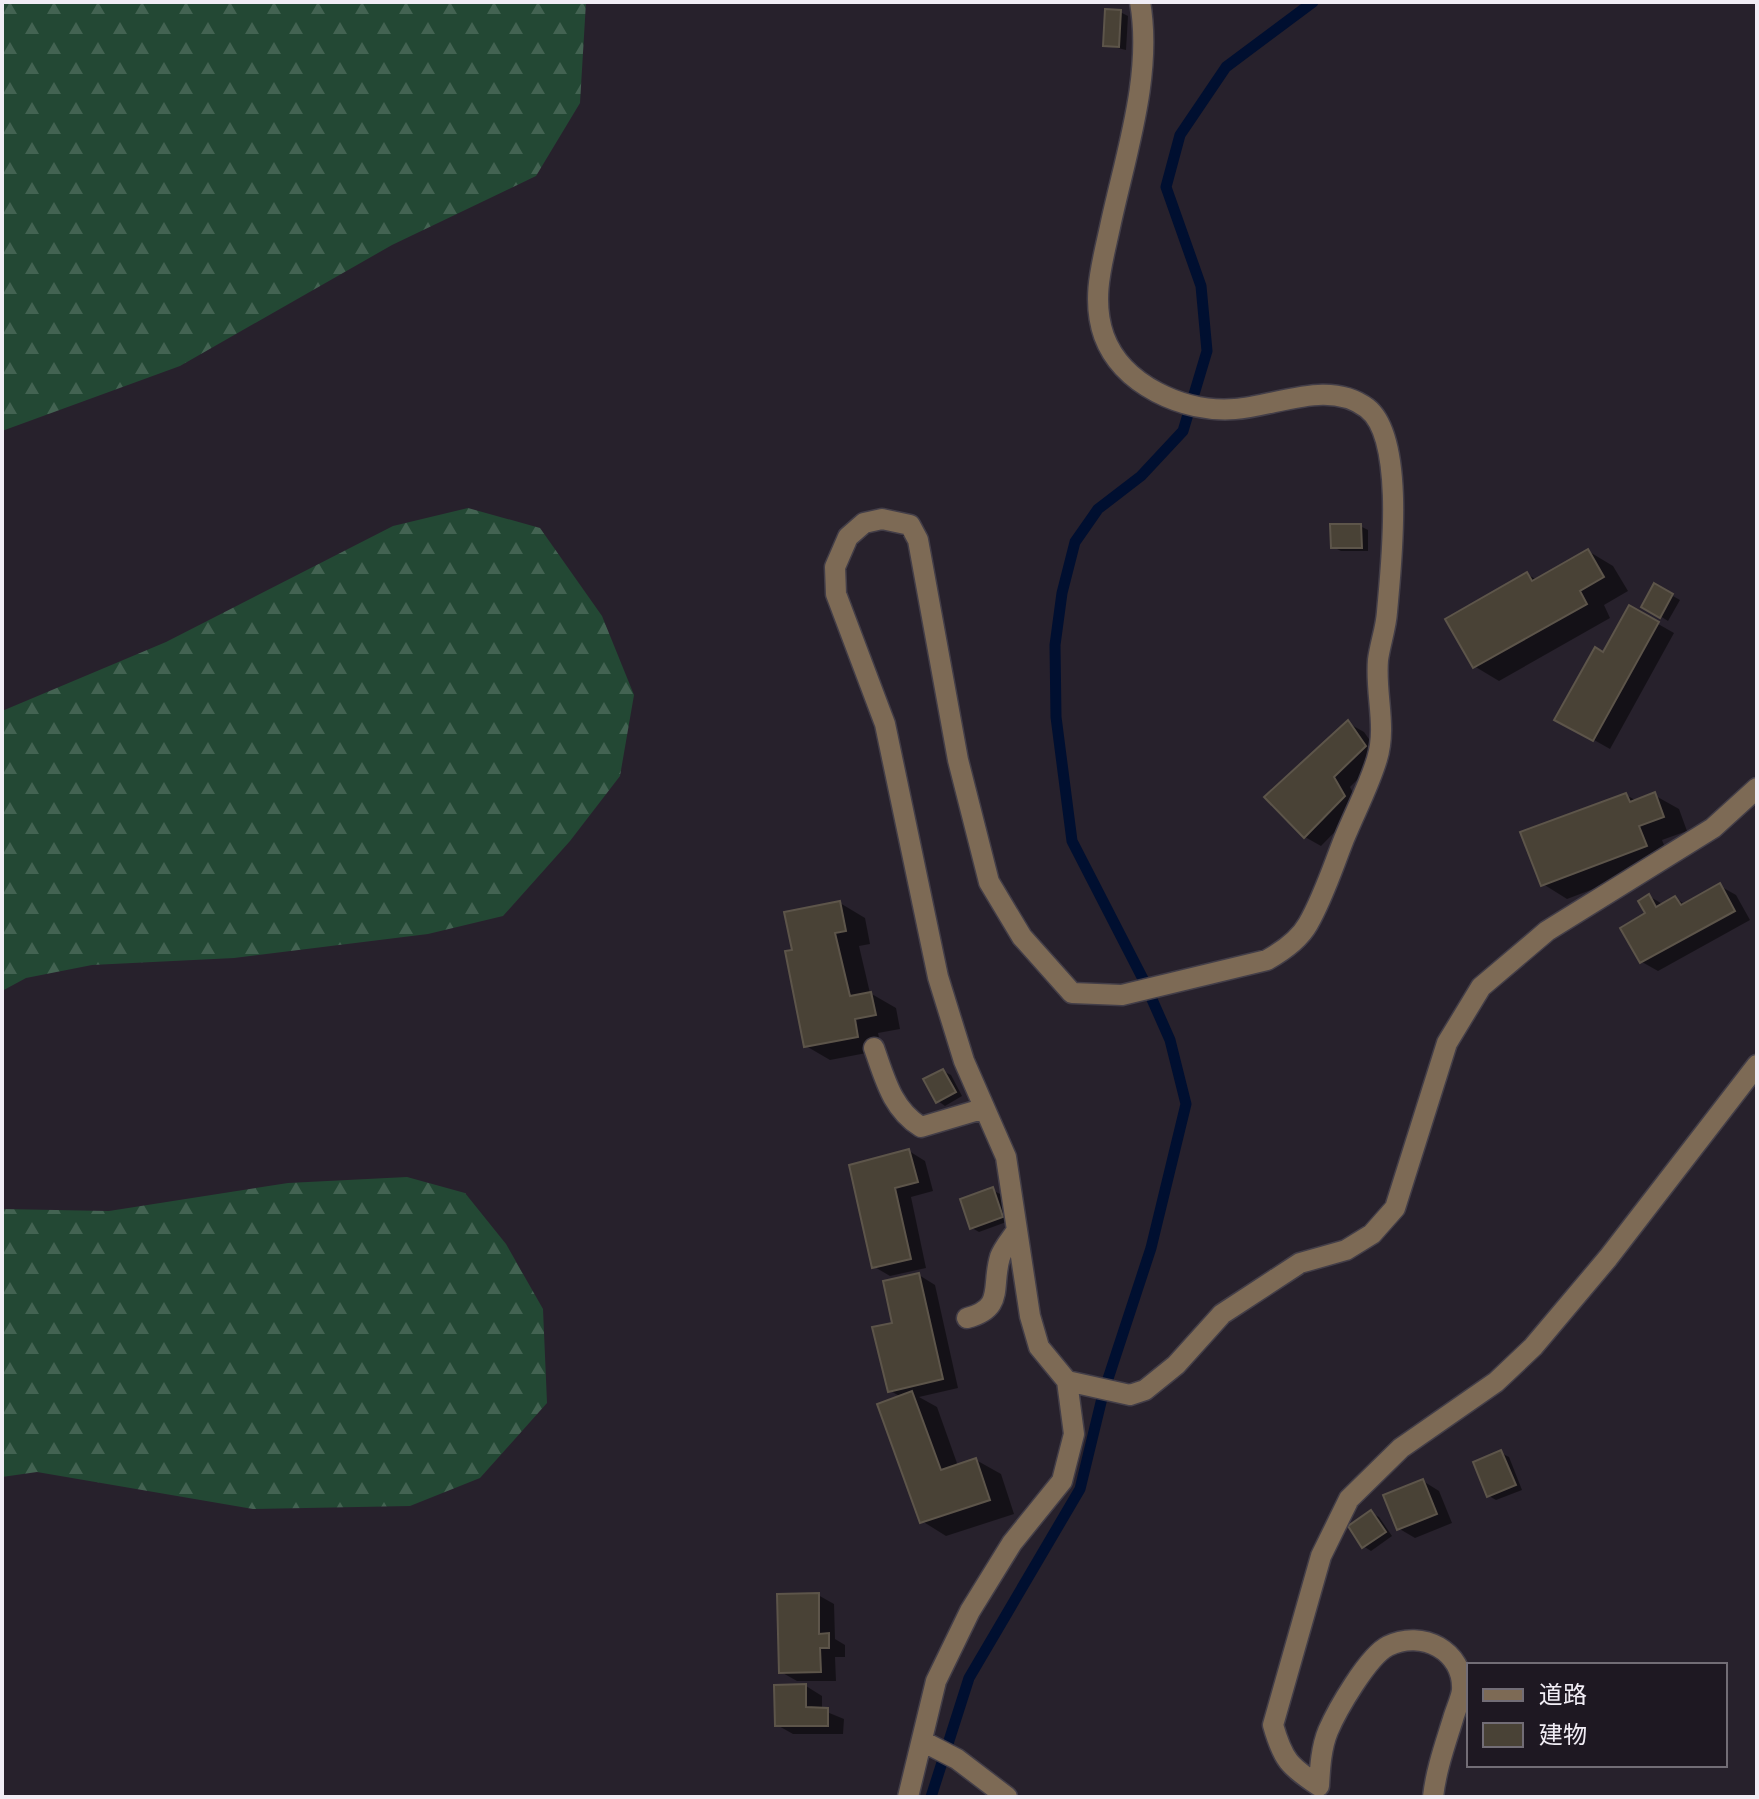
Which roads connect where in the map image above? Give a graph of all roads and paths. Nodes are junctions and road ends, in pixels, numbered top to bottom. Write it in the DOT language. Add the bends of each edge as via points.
graph roads {
  1 [pos="1140,2"];
  2 [pos="1757,788"];
  3 [pos="874,1048"];
  4 [pos="1757,1065"];
  5 [pos="982,1109"];
  6 [pos="1017,1230"];
  7 [pos="967,1318"];
  8 [pos="1067,1381"];
  9 [pos="922,1741"];
  10 [pos="1319,1791"];
  11 [pos="908,1797"];
  12 [pos="1007,1797"];
  13 [pos="1433,1797"];
  1 -- 5 [label="street" via="1143,65 1097,288 1104,336 1122,370 1136,382 1201,406 1234,410 1312,394 1355,401 1370,410 1385,435 1392,469 1387,615 1378,660 1382,725 1377,758 1307,926 1287,948 1267,960 1132,993 1072,993 993,895 958,760 918,540 910,525 896,519 864,523 848,537 838,554 836,594 885,724 938,977"];
  2 -- 8 [label="street" via="1713,828 1547,931 1481,987 1447,1043 1395,1208 1372,1234 1346,1250 1300,1263 1222,1314 1145,1390 1130,1395"];
  3 -- 5 [label="street" via="892,1098 905,1117 921,1127"];
  4 -- 10 [label="street" via="1533,1347 1496,1382 1401,1448 1349,1499 1321,1556 1273,1725 1288,1765"];
  5 -- 6 [label="street" via="1006,1157"];
  6 -- 7 [label="street" via="1000,1255 994,1302 982,1314"];
  6 -- 8 [label="street" via="1039,1347"];
  8 -- 9 [label="street" via="1074,1434 1062,1481 1012,1543 970,1611 936,1681"];
  9 -- 11 [label="street"];
  9 -- 12 [label="street" via="957,1759"];
  10 -- 13 [label="street" via="1328,1732 1368,1666 1387,1646 1429,1642 1444,1647 1456,1664 1462,1690"];
}
